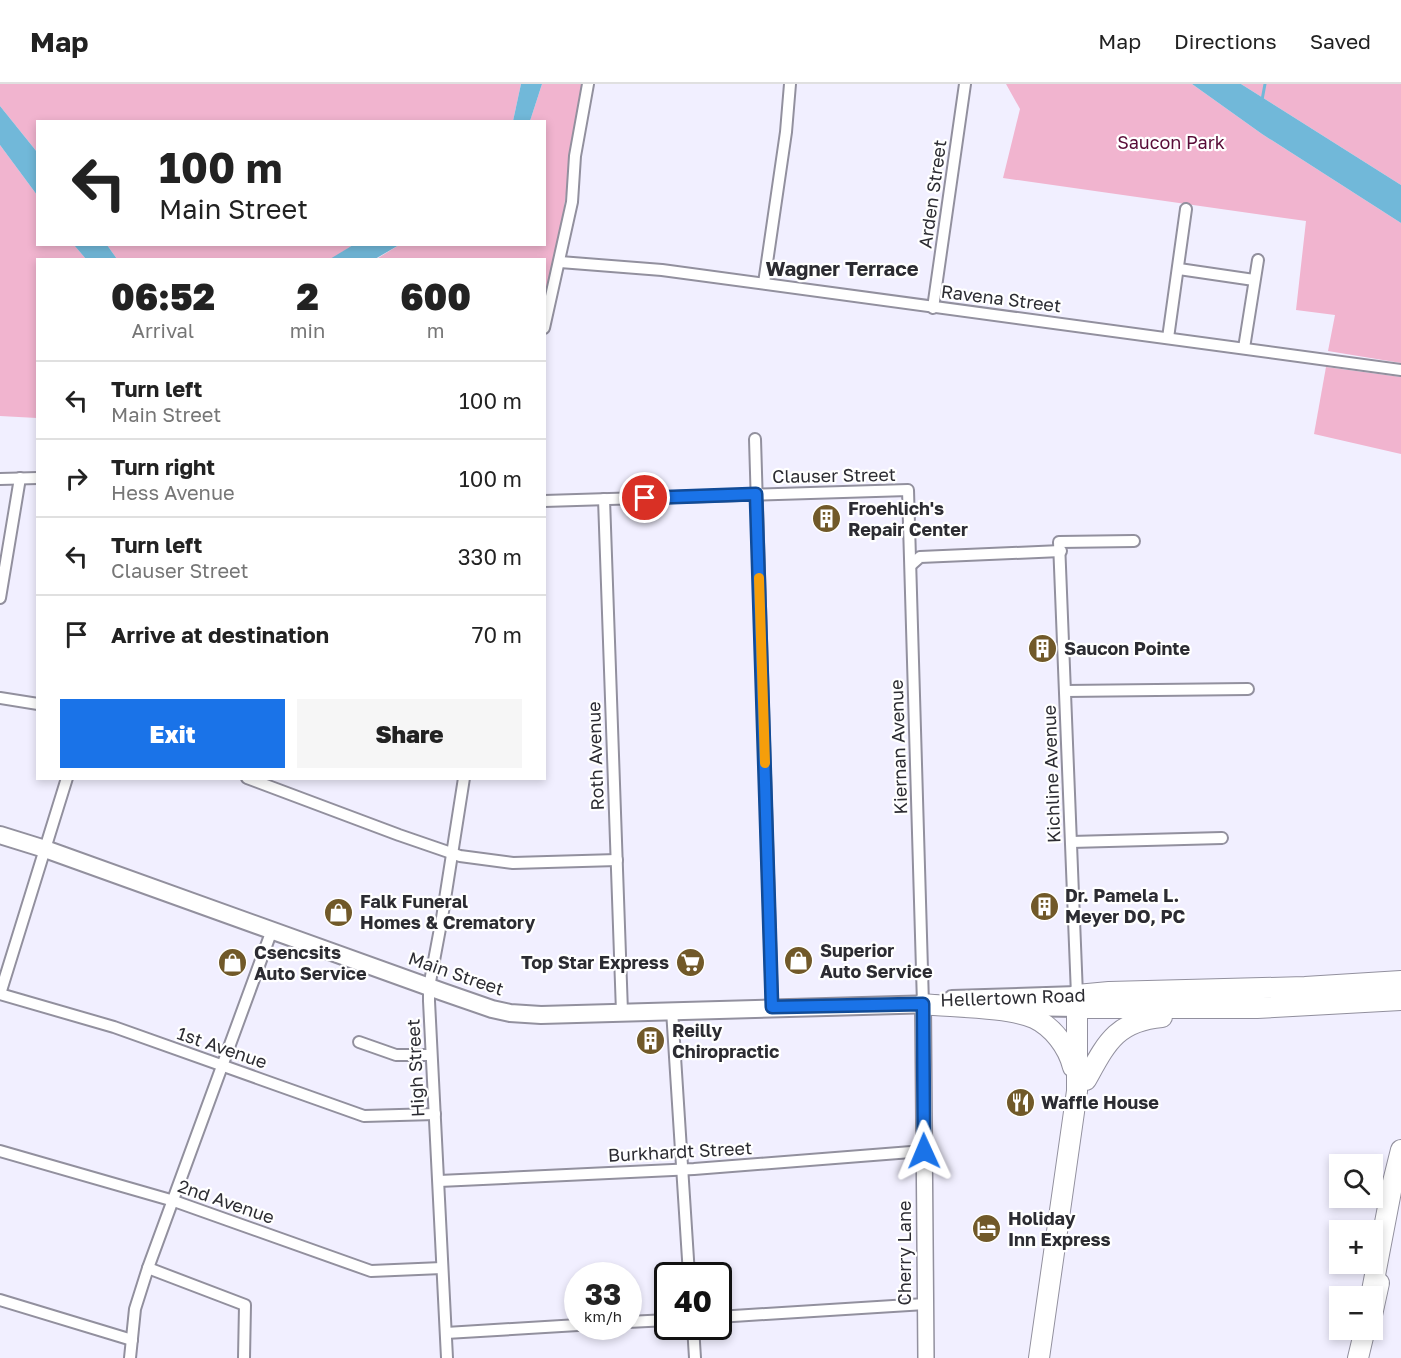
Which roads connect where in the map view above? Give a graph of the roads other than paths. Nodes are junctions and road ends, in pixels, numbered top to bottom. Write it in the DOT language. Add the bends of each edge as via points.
graph roads {
  1 [pos="588,84"];
  2 [pos="790,84"];
  3 [pos="965,84"];
  4 [pos="1186,209"];
  5 [pos="1258,261"];
  6 [pos="560,262"];
  7 [pos="1179,270"];
  8 [pos="1254,280"];
  9 [pos="765,283"];
  10 [pos="933,308"];
  11 [pos="546,320"];
  12 [pos="1168,338"];
  13 [pos="1244,348"];
  14 [pos="1401,370"];
  15 [pos="755,439"];
  16 [pos="20,478"];
  17 [pos="36,478"];
  18 [pos="0,479"];
  19 [pos="908,490"];
  20 [pos="756,494"];
  21 [pos="604,499"];
  22 [pos="546,501"];
  23 [pos="1134,541"];
  24 [pos="1061,551"];
  25 [pos="910,565"];
  26 [pos="0,598"];
  27 [pos="1248,689"];
  28 [pos="1065,691"];
  29 [pos="0,698"];
  30 [pos="36,704"];
  31 [pos="66,780"];
  32 [pos="252,780"];
  33 [pos="464,780"];
  34 [pos="0,836"];
  35 [pos="1222,838"];
  36 [pos="1071,842"];
  37 [pos="45,849"];
  38 [pos="453,854"];
  39 [pos="617,860"];
  40 [pos="272,930"];
  41 [pos="1401,981"];
  42 [pos="429,987"];
  43 [pos="0,994"];
  44 [pos="1401,1000"];
  45 [pos="1081,1002"];
  46 [pos="923,1004"];
  47 [pos="772,1007"];
  48 [pos="1198,1008"];
  49 [pos="672,1010"];
  50 [pos="622,1012"];
  51 [pos="359,1042"];
  52 [pos="431,1054"];
  53 [pos="222,1066"];
  54 [pos="1082,1086"];
  55 [pos="435,1114"];
  56 [pos="1401,1150"];
  57 [pos="0,1151"];
  58 [pos="924,1151"];
  59 [pos="682,1169"];
  60 [pos="1401,1172"];
  61 [pos="439,1181"];
  62 [pos="174,1201"];
  63 [pos="688,1262"];
  64 [pos="148,1268"];
  65 [pos="442,1268"];
  66 [pos="1373,1286"];
  67 [pos="1378,1286"];
  68 [pos="0,1300"];
  69 [pos="925,1304"];
  70 [pos="732,1316"];
  71 [pos="564,1326"];
  72 [pos="446,1333"];
  73 [pos="132,1340"];
  74 [pos="694,1340"];
  75 [pos="1362,1340"];
  76 [pos="1368,1340"];
  77 [pos="130,1358"];
  78 [pos="244,1358"];
  79 [pos="447,1358"];
  80 [pos="695,1358"];
  81 [pos="926,1358"];
  82 [pos="1039,1358"];
  83 [pos="1049,1358"];
  84 [pos="1358,1358"];
  85 [pos="1364,1358"];
  1 -- 6 [label="street"];
  2 -- 9 [label="street"];
  3 -- 10 [label="street, Arden Street"];
  4 -- 7 [label="street"];
  5 -- 8 [label="street"];
  6 -- 9 [label="street, Ravena Street"];
  6 -- 11 [label="street"];
  7 -- 8 [label="street"];
  7 -- 12 [label="street"];
  8 -- 13 [label="street"];
  9 -- 10 [label="street, Ravena Street"];
  10 -- 12 [label="street, Ravena Street"];
  12 -- 13 [label="street, Ravena Street"];
  13 -- 14 [label="street, Ravena Street"];
  15 -- 20 [label="street"];
  16 -- 17 [label="street"];
  16 -- 18 [label="street"];
  16 -- 26 [label="street"];
  19 -- 20 [label="street, Clauser Street"];
  19 -- 25 [label="street, Kiernan Avenue"];
  20 -- 21 [label="street, Clauser Street"];
  20 -- 47 [label="street"];
  21 -- 22 [label="street, Clauser Street"];
  21 -- 39 [label="street, Roth Avenue"];
  23 -- 24 [label="street" via="1059,542"];
  24 -- 25 [label="street" via="920,557"];
  24 -- 28 [label="street, Kichline Avenue"];
  25 -- 46 [label="street, Kiernan Avenue"];
  27 -- 28 [label="street"];
  28 -- 36 [label="street, Kichline Avenue"];
  29 -- 30 [label="street"];
  31 -- 37 [label="street"];
  32 -- 38 [label="street"];
  33 -- 38 [label="street, High Street"];
  34 -- 37 [label="main road, Main Street"];
  35 -- 36 [label="street"];
  36 -- 45 [label="street, Kichline Avenue"];
  37 -- 40 [label="main road, Main Street"];
  37 -- 43 [label="street"];
  38 -- 39 [label="street" via="513,863"];
  38 -- 42 [label="street, High Street"];
  39 -- 50 [label="street, Roth Avenue"];
  40 -- 42 [label="main road, Main Street"];
  40 -- 53 [label="street"];
  41 -- 45 [label="highway, Hellertown Road" via="1109,992"];
  42 -- 50 [label="main road, Main Street" via="510,1013"];
  42 -- 52 [label="street, High Street"];
  43 -- 53 [label="street, 1st Avenue"];
  44 -- 48 [label="highway, Hellertown Road"];
  45 -- 46 [label="main road, Hellertown Road"];
  45 -- 48 [label="highway, Hellertown Road"];
  45 -- 54 [label="highway"];
  46 -- 47 [label="main road, Main Street"];
  46 -- 54 [label="highway" via="1022,1015 1040,1022 1065,1046"];
  46 -- 58 [label="street, Cherry Lane"];
  47 -- 49 [label="main road, Main Street"];
  48 -- 54 [label="highway" via="1143,1019 1122,1029 1100,1055"];
  49 -- 50 [label="main road, Main Street"];
  49 -- 59 [label="street"];
  51 -- 52 [label="street" via="396,1055"];
  52 -- 55 [label="street, High Street"];
  53 -- 55 [label="street, 1st Avenue" via="364,1116"];
  53 -- 62 [label="street"];
  54 -- 82 [label="highway"];
  54 -- 83 [label="highway" via="1082,1132"];
  55 -- 61 [label="street, High Street"];
  56 -- 66 [label="highway"];
  57 -- 62 [label="street, 2nd Avenue"];
  58 -- 59 [label="street, Burkhardt Street"];
  58 -- 69 [label="street, Cherry Lane"];
  59 -- 61 [label="street, Burkhardt Street"];
  59 -- 63 [label="street"];
  60 -- 67 [label="highway"];
  61 -- 65 [label="street, High Street"];
  62 -- 64 [label="street"];
  62 -- 65 [label="street, 2nd Avenue" via="371,1271"];
  64 -- 73 [label="street" via="135,1309"];
  64 -- 78 [label="street" via="245,1305"];
  65 -- 72 [label="street, High Street"];
  68 -- 73 [label="street"];
  69 -- 70 [label="street"];
  69 -- 81 [label="street, Cherry Lane"];
  71 -- 72 [label="street"];
  72 -- 79 [label="street, High Street"];
  73 -- 77 [label="street"];
  74 -- 80 [label="street"];
  75 -- 84 [label="highway"];
  76 -- 85 [label="highway"];
}
